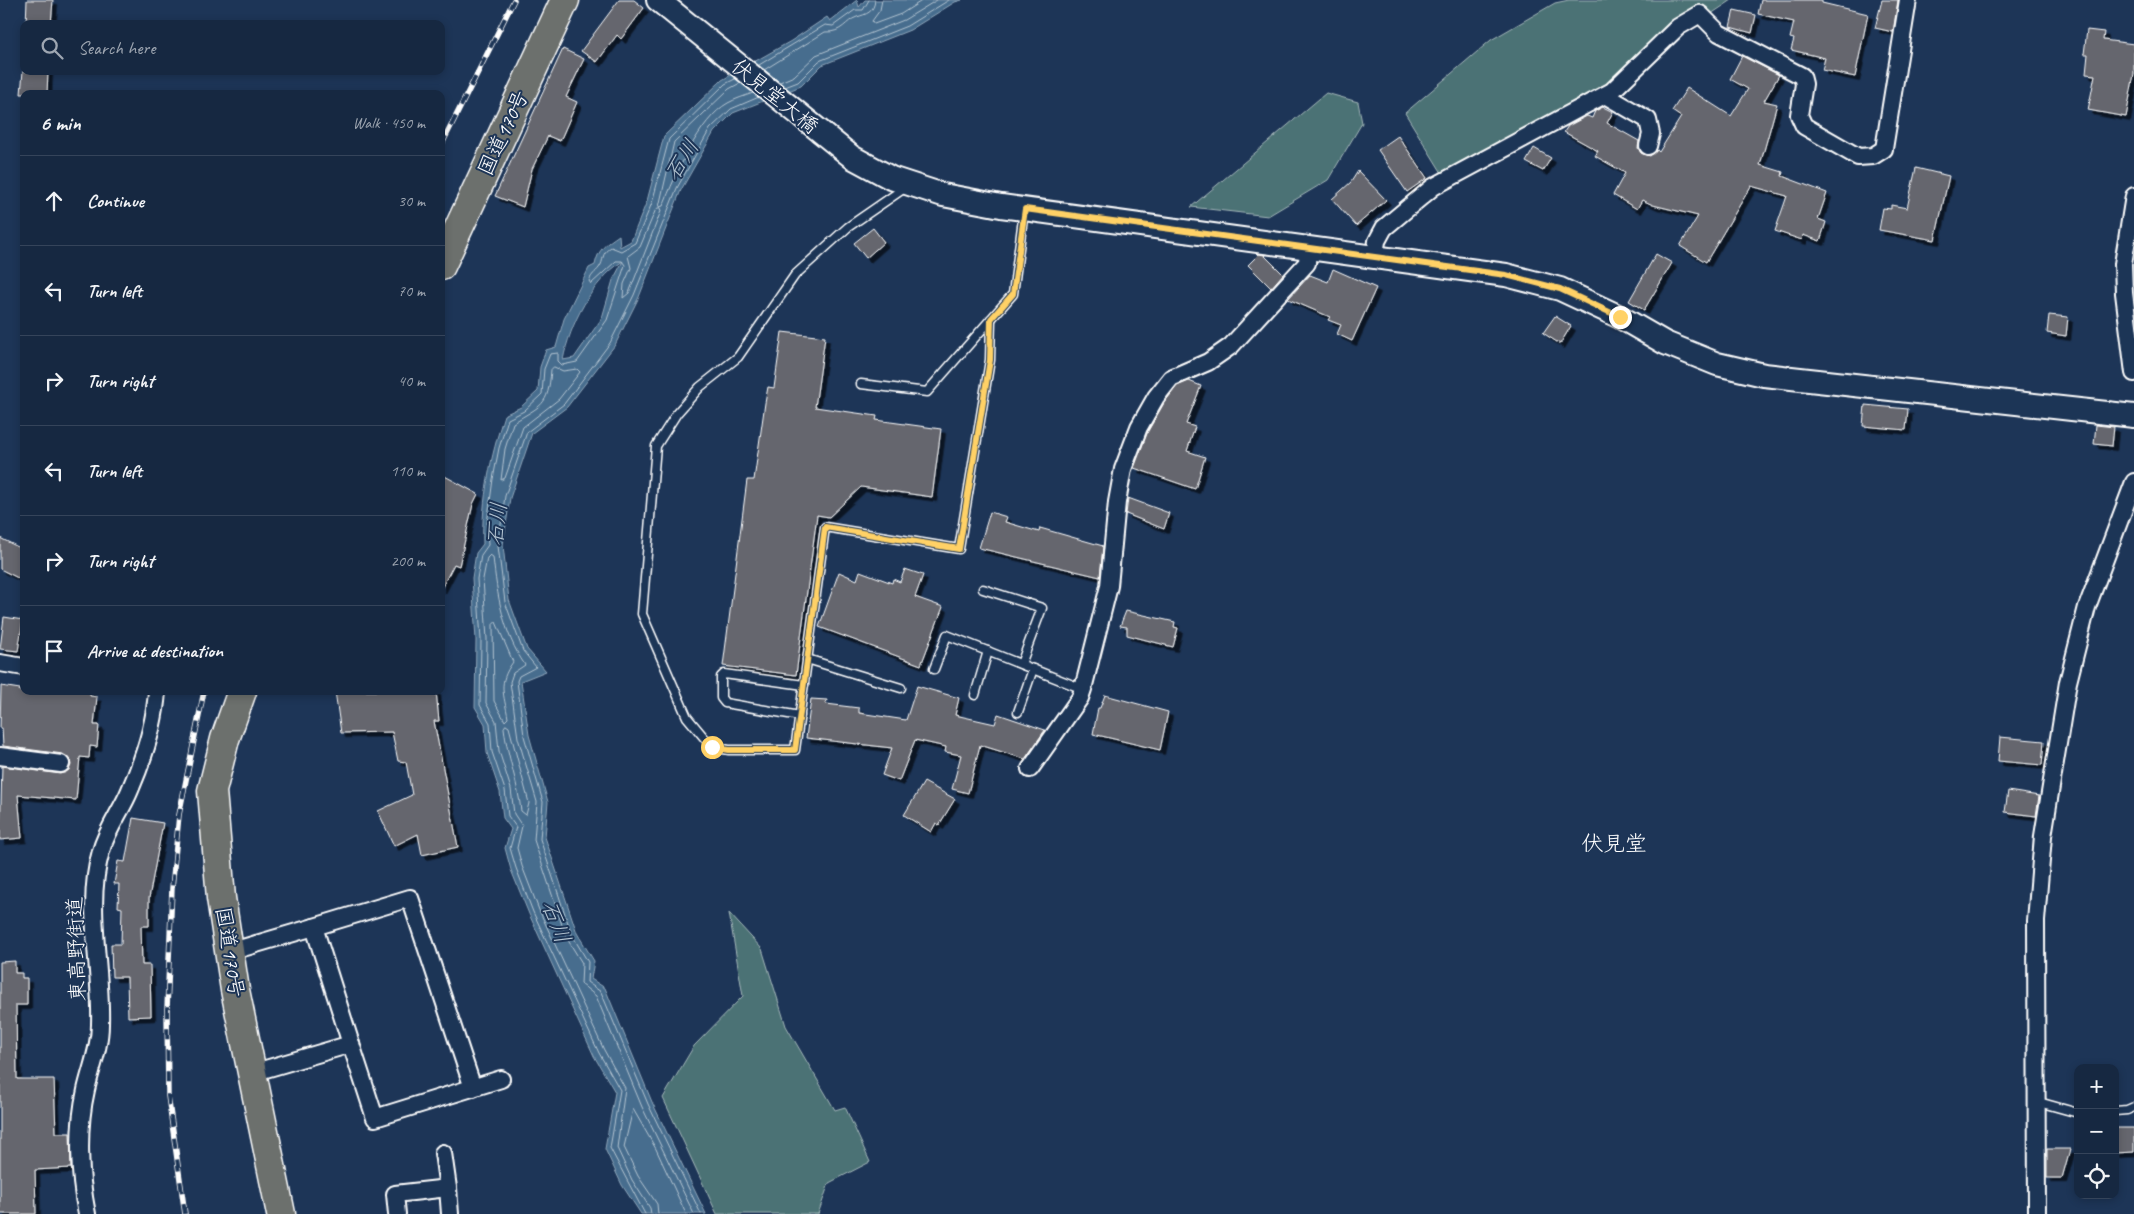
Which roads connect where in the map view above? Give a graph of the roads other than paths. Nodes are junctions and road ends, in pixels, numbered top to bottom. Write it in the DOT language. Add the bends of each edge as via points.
graph roads {
  1 [pos="565,0"];
  2 [pos="1908,0"];
  3 [pos="662,3"];
  4 [pos="1605,95"];
  5 [pos="1648,146"];
  6 [pos="900,181"];
  7 [pos="2134,196"];
  8 [pos="1025,209"];
  9 [pos="1308,247"];
  10 [pos="1375,256"];
  11 [pos="445,257"];
  12 [pos="991,319"];
  13 [pos="2134,373"];
  14 [pos="861,384"];
  15 [pos="2134,416"];
  16 [pos="2134,482"];
  17 [pos="982,589"];
  18 [pos="988,651"];
  19 [pos="807,659"];
  20 [pos="0,663"];
  21 [pos="1021,664"];
  22 [pos="20,666"];
  23 [pos="934,669"];
  24 [pos="1033,669"];
  25 [pos="804,685"];
  26 [pos="901,688"];
  27 [pos="1083,688"];
  28 [pos="156,695"];
  29 [pos="241,695"];
  30 [pos="975,695"];
  31 [pos="1018,712"];
  32 [pos="800,716"];
  33 [pos="0,756"];
  34 [pos="61,764"];
  35 [pos="1030,770"];
  36 [pos="314,927"];
  37 [pos="229,952"];
  38 [pos="351,1044"];
  39 [pos="252,1073"];
  40 [pos="500,1079"];
  41 [pos="473,1088"];
  42 [pos="2035,1102"];
  43 [pos="2134,1107"];
  44 [pos="2119,1111"];
  45 [pos="2074,1112"];
  46 [pos="443,1153"];
  47 [pos="448,1188"];
  48 [pos="87,1214"];
  49 [pos="281,1214"];
  50 [pos="397,1214"];
  51 [pos="450,1214"];
  52 [pos="2037,1214"];
  1 -- 11 [label="highway, 国道170号"];
  2 -- 4 [label="street" via="1884,148 1873,156 1858,157 1804,126 1799,115 1804,84 1802,76 1719,33 1700,14 1678,27"];
  3 -- 6 [label="street, 伏見堂大橋" via="827,139 852,157"];
  4 -- 5 [label="street" via="1648,120 1651,134"];
  4 -- 10 [label="street" via="1432,188 1384,228 1377,241"];
  6 -- 8 [label="street, 伏見堂大橋" via="943,195"];
  6 -- 32 [label="lane" via="891,199 848,227 795,275 738,357 700,387 677,413 656,446 642,614 687,717 712,747 795,750"];
  7 -- 13 [label="street" via="2123,264"];
  8 -- 9 [label="street, 伏見堂大橋"];
  8 -- 12 [label="lane" via="1013,294"];
  9 -- 10 [label="street, 伏見堂大橋"];
  9 -- 27 [label="street" via="1307,263 1232,346 1208,362 1172,378 1139,426 1123,469 1109,586"];
  10 -- 15 [label="street, 伏見堂大橋" via="1506,275 1560,289 1620,317 1665,343 1717,364 1764,375"];
  12 -- 14 [label="lane" via="927,392"];
  12 -- 19 [label="lane" via="990,360 959,549 825,527"];
  16 -- 42 [label="street" via="2086,607 2068,682 2044,827 2036,922"];
  17 -- 21 [label="lane" via="1042,608"];
  18 -- 21 [label="lane"];
  18 -- 23 [label="lane" via="948,634"];
  18 -- 30 [label="lane"];
  19 -- 25 [label="lane"];
  19 -- 26 [label="lane"];
  20 -- 22 [label="street"];
  21 -- 24 [label="lane"];
  24 -- 27 [label="lane"];
  24 -- 31 [label="lane"];
  25 -- 32 [label="lane"];
  25 -- 32 [label="lane" via="724,674 721,677 721,698 725,702"];
  27 -- 35 [label="street" via="1080,698"];
  28 -- 48 [label="street, 東高野街道" via="153,721 131,789 101,849 96,874 94,903 100,1030 84,1096 81,1127 82,1191"];
  29 -- 37 [label="highway, 国道170号" via="212,791"];
  33 -- 34 [label="street"];
  36 -- 37 [label="street"];
  36 -- 38 [label="street"];
  36 -- 41 [label="street" via="410,898"];
  37 -- 39 [label="highway, 国道170号"];
  38 -- 39 [label="street"];
  38 -- 41 [label="street" via="376,1118"];
  39 -- 49 [label="highway, 国道170号"];
  40 -- 41 [label="street"];
  42 -- 45 [label="lane"];
  42 -- 52 [label="street"];
  43 -- 44 [label="lane"];
  46 -- 47 [label="street"];
  47 -- 50 [label="street" via="395,1194"];
  47 -- 51 [label="street"];
}
